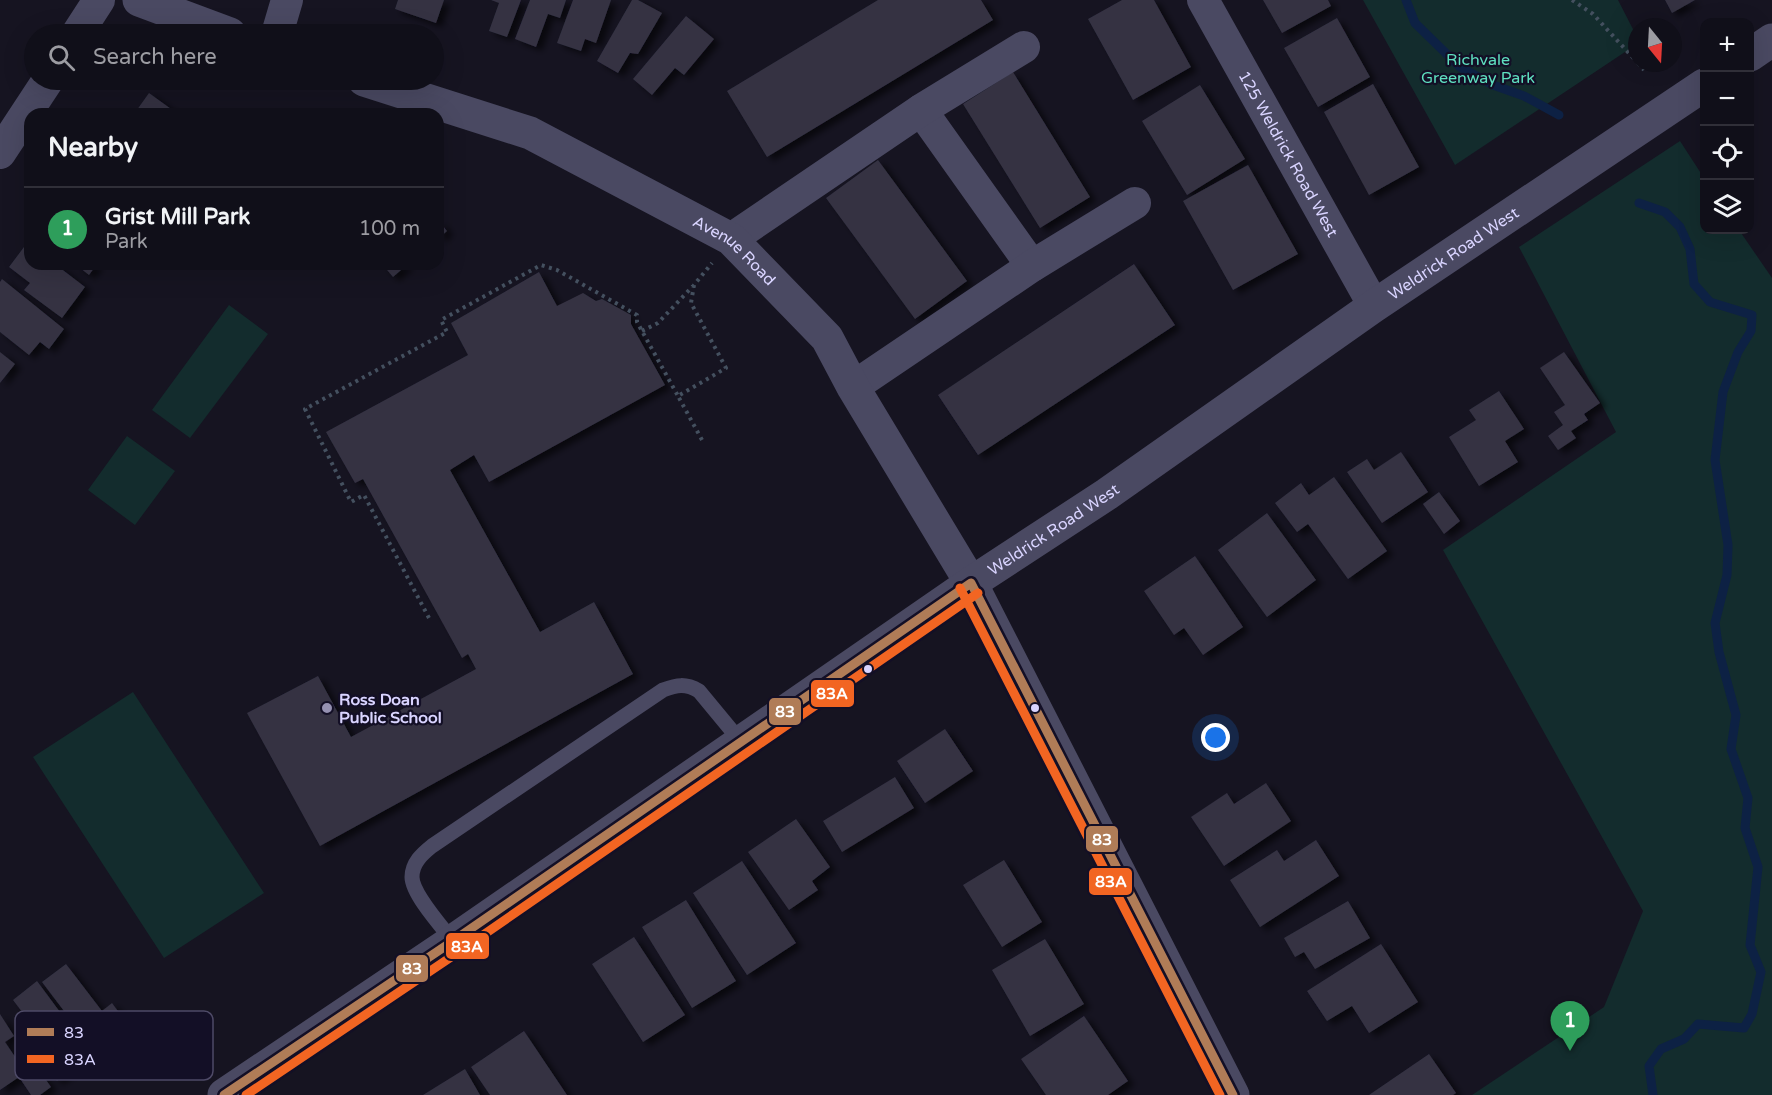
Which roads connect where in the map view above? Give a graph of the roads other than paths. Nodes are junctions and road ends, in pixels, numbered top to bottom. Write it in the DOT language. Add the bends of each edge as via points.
graph roads {
  1 [pos="99,0"];
  2 [pos="139,0"];
  3 [pos="287,0"];
  4 [pos="1203,0"];
  5 [pos="83,24"];
  6 [pos="203,24"];
  7 [pos="280,24"];
  8 [pos="1772,40"];
  9 [pos="1024,47"];
  10 [pos="1754,52"];
  11 [pos="1700,88"];
  12 [pos="41,90"];
  13 [pos="395,90"];
  14 [pos="30,108"];
  15 [pos="921,110"];
  16 [pos="24,116"];
  17 [pos="0,153"];
  18 [pos="1135,203"];
  19 [pos="731,239"];
  20 [pos="1032,266"];
  21 [pos="1374,306"];
  22 [pos="853,387"];
  23 [pos="971,583"];
  24 [pos="742,743"];
  25 [pos="453,941"];
  26 [pos="224,1095"];
  27 [pos="1233,1095"];
  1 -- 5 [label="street"];
  2 -- 6 [label="street"];
  3 -- 7 [label="street"];
  4 -- 21 [label="street, 125 Weldrick Road West"];
  8 -- 10 [label="street"];
  9 -- 15 [label="street"];
  11 -- 21 [label="street, Weldrick Road West"];
  12 -- 14 [label="street"];
  13 -- 19 [label="street, Avenue Road" via="530,133"];
  15 -- 19 [label="street"];
  15 -- 20 [label="street"];
  16 -- 17 [label="street"];
  18 -- 20 [label="street"];
  19 -- 22 [label="street, Avenue Road" via="826,338"];
  20 -- 22 [label="street"];
  21 -- 23 [label="street, Weldrick Road West" via="1107,494"];
  22 -- 23 [label="street, Avenue Road"];
  23 -- 24 [label="street, Weldrick Road West"];
  23 -- 27 [label="street, Avenue Road"];
  24 -- 25 [label="street, Weldrick Road West"];
  24 -- 25 [label="lane" via="699,690 680,684 663,690 442,840 421,855 412,877 418,894"];
  25 -- 26 [label="street, Weldrick Road West"];
}
